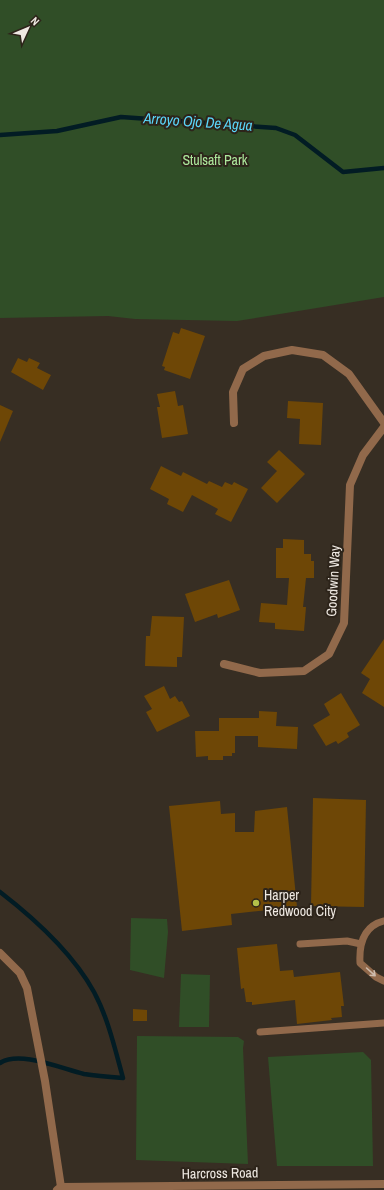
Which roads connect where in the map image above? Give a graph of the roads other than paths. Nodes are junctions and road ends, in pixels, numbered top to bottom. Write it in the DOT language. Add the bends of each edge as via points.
graph roads {
  1 [pos="234,423"];
  2 [pos="384,423"];
  3 [pos="384,428"];
  4 [pos="224,664"];
  5 [pos="384,921"];
  6 [pos="300,944"];
  7 [pos="361,944"];
  8 [pos="0,953"];
  9 [pos="384,981"];
  10 [pos="384,1023"];
  11 [pos="260,1032"];
  12 [pos="384,1184"];
  13 [pos="59,1189"];
  1 -- 2 [label="street" via="233,392 243,369 264,356 292,350 323,355 349,374"];
  3 -- 4 [label="street, Goodwin Way" via="363,455 350,485 344,623 329,654 304,671 260,673"];
  5 -- 7 [label="lane" via="372,926"];
  6 -- 7 [label="lane" via="347,941"];
  7 -- 9 [label="lane, one-way" via="360,962"];
  8 -- 13 [label="street" via="20,973 27,988 46,1081"];
  10 -- 11 [label="lane"];
  12 -- 13 [label="street, Harcross Road"];
}
